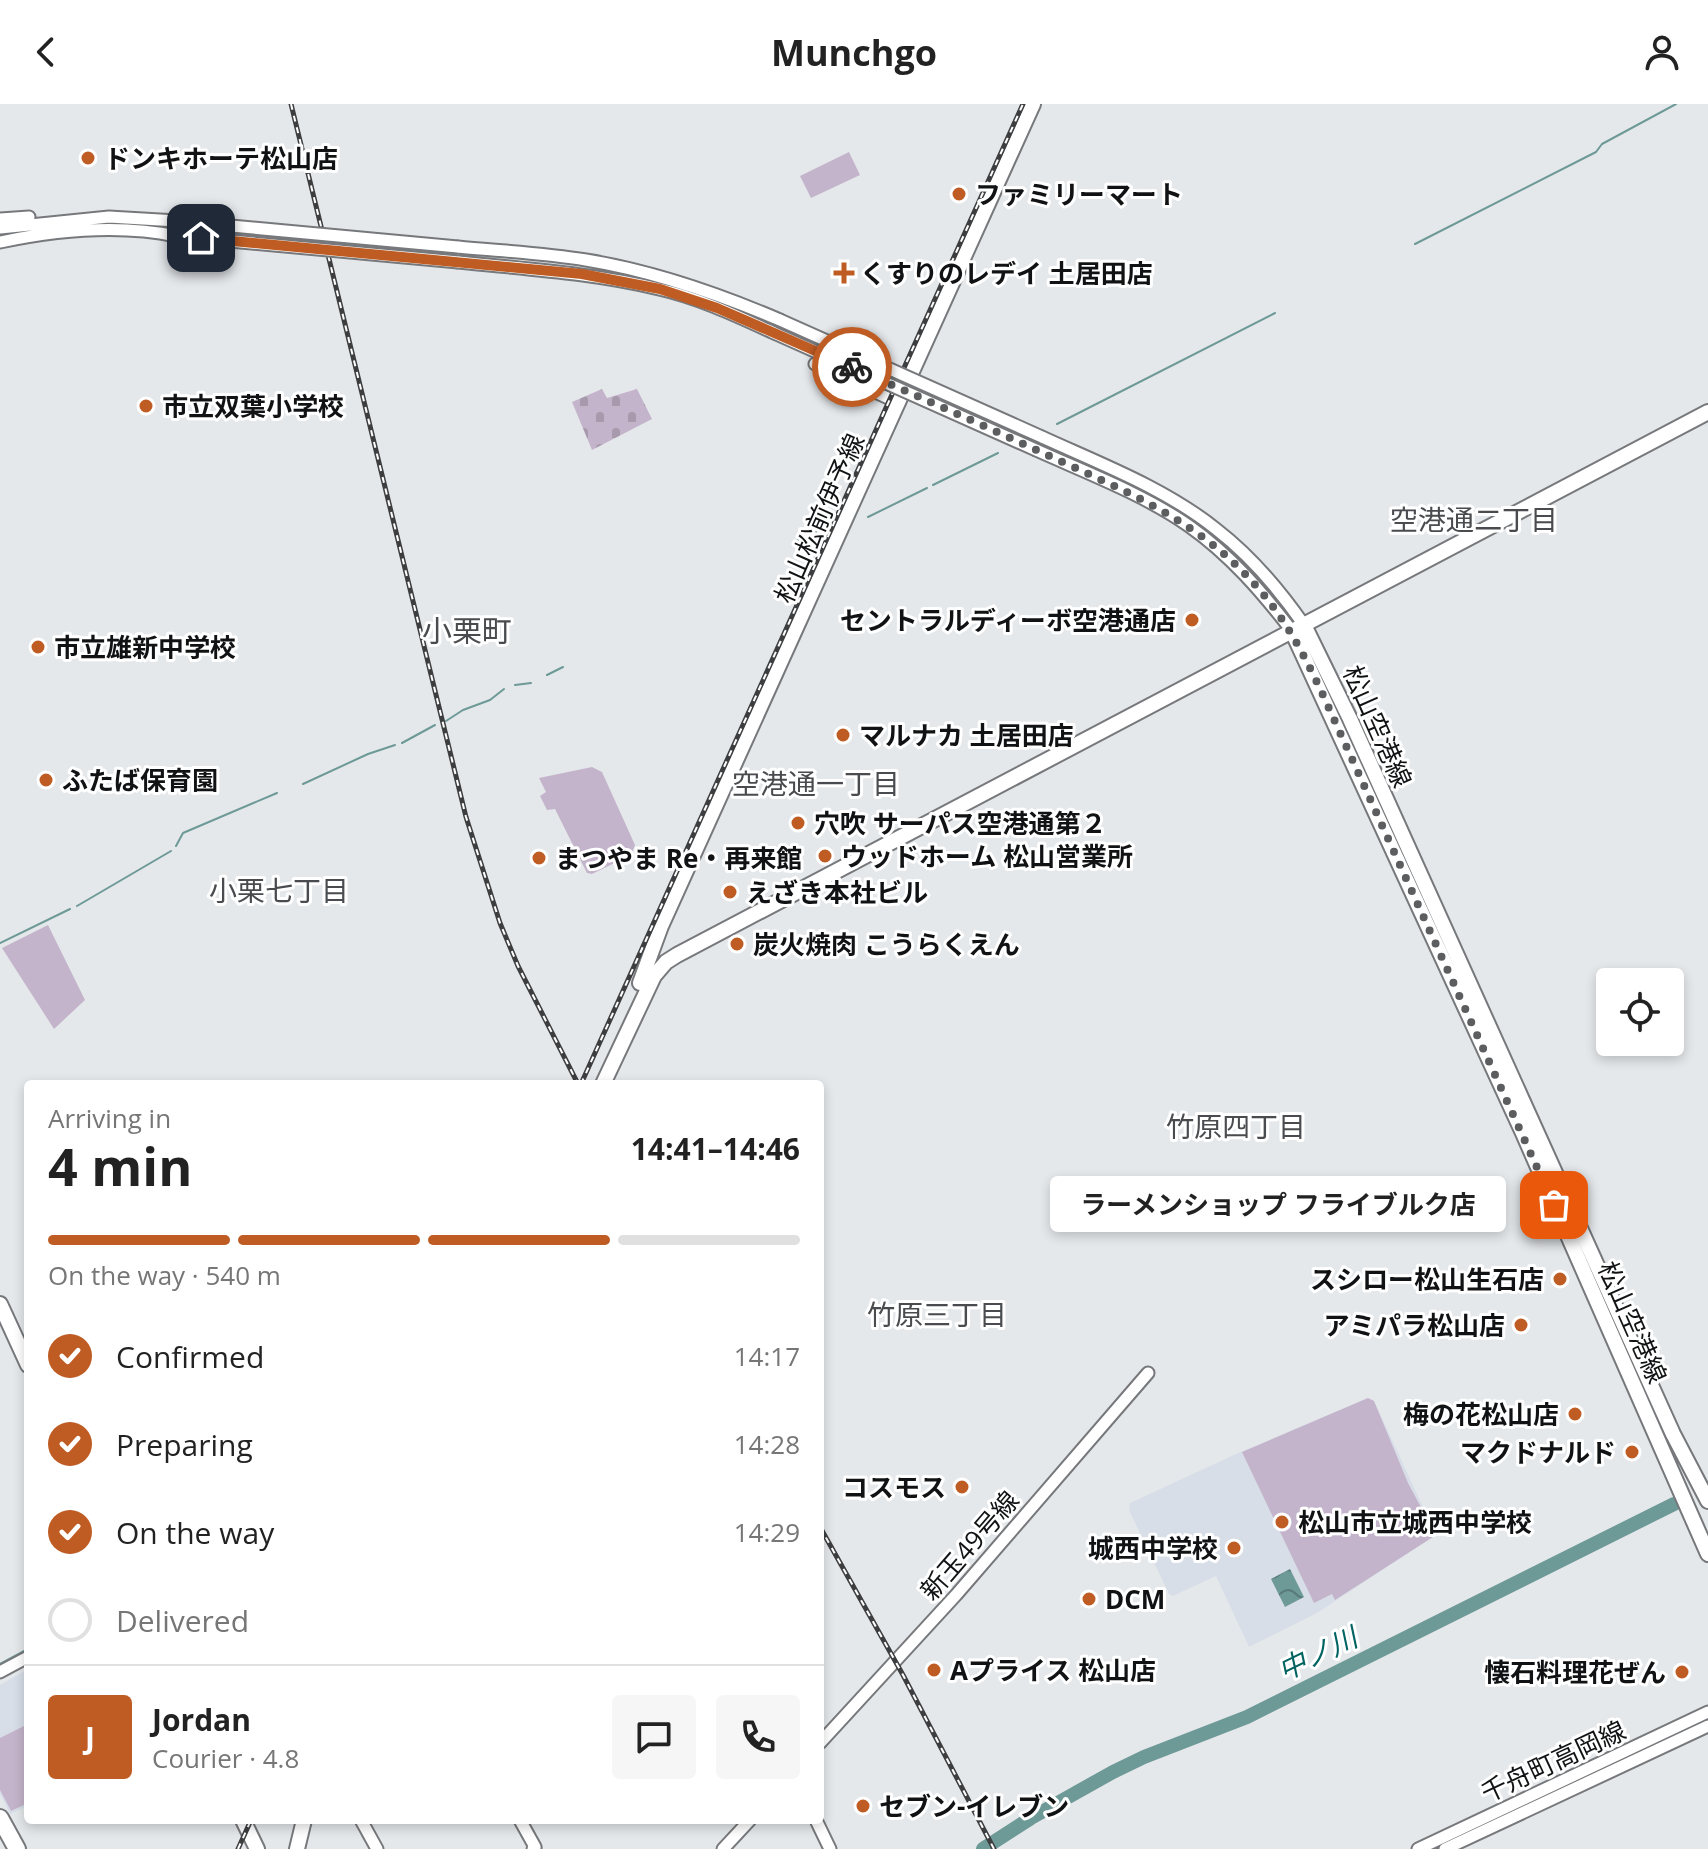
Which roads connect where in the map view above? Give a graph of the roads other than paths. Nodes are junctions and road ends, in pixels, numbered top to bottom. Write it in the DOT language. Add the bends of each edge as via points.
graph roads {
  1 [pos="1033,104"];
  2 [pos="109,217"];
  3 [pos="0,219"];
  4 [pos="0,228"];
  5 [pos="176,236"];
  6 [pos="0,242"];
  7 [pos="0,249"];
  8 [pos="815,364"];
  9 [pos="899,403"];
  10 [pos="1708,412"];
  11 [pos="1298,628"];
  12 [pos="807,884"];
  13 [pos="695,941"];
  14 [pos="659,957"];
  15 [pos="604,1075"];
  16 [pos="0,1304"];
  17 [pos="24,1356"];
  18 [pos="1148,1373"];
  19 [pos="1708,1501"];
  20 [pos="1708,1554"];
  21 [pos="24,1659"];
  22 [pos="0,1672"];
  23 [pos="1708,1712"];
  24 [pos="1708,1726"];
  25 [pos="824,1739"];
  26 [pos="0,1818"];
  27 [pos="245,1824"];
  28 [pos="303,1824"];
  29 [pos="363,1824"];
  30 [pos="522,1824"];
  31 [pos="746,1824"];
  32 [pos="811,1824"];
  33 [pos="818,1824"];
  34 [pos="534,1848"];
  35 [pos="17,1849"];
  36 [pos="257,1849"];
  37 [pos="297,1849"];
  38 [pos="377,1849"];
  39 [pos="723,1849"];
  40 [pos="823,1849"];
  41 [pos="830,1849"];
  42 [pos="1418,1849"];
  43 [pos="1445,1849"];
  1 -- 9 [label="main road, 松山松前伊予線"];
  2 -- 3 [label="street"];
  2 -- 4 [label="street"];
  2 -- 11 [label="street, bridge" via="585,260 722,295 1151,488 1215,528 1253,562 1284,597"];
  5 -- 6 [label="street" via="148,230 80,230"];
  5 -- 7 [label="street" via="80,236"];
  5 -- 11 [label="street, bridge" via="582,274 660,289 717,308 1135,495 1187,524"];
  8 -- 9 [label="street"];
  9 -- 14 [label="main road, 松山松前伊予線" via="670,909"];
  10 -- 11 [label="main road"];
  11 -- 12 [label="main road"];
  11 -- 19 [label="main road, 松山空港線" via="1350,719"];
  11 -- 20 [label="main road, 松山空港線"];
  12 -- 13 [label="main road"];
  12 -- 13 [label="main road" via="786,890"];
  13 -- 14 [label="main road"];
  14 -- 15 [label="main road"];
  16 -- 17 [label="main road"];
  18 -- 25 [label="street, 新玉49号線"];
  21 -- 22 [label="street"];
  23 -- 42 [label="street, 千舟町高岡線"];
  24 -- 43 [label="street, 千舟町高岡線"];
  26 -- 35 [label="highway"];
  27 -- 36 [label="main road"];
  28 -- 37 [label="main road"];
  29 -- 38 [label="street"];
  30 -- 34 [label="street"];
  31 -- 39 [label="street"];
  32 -- 40 [label="street"];
  33 -- 41 [label="street"];
}
